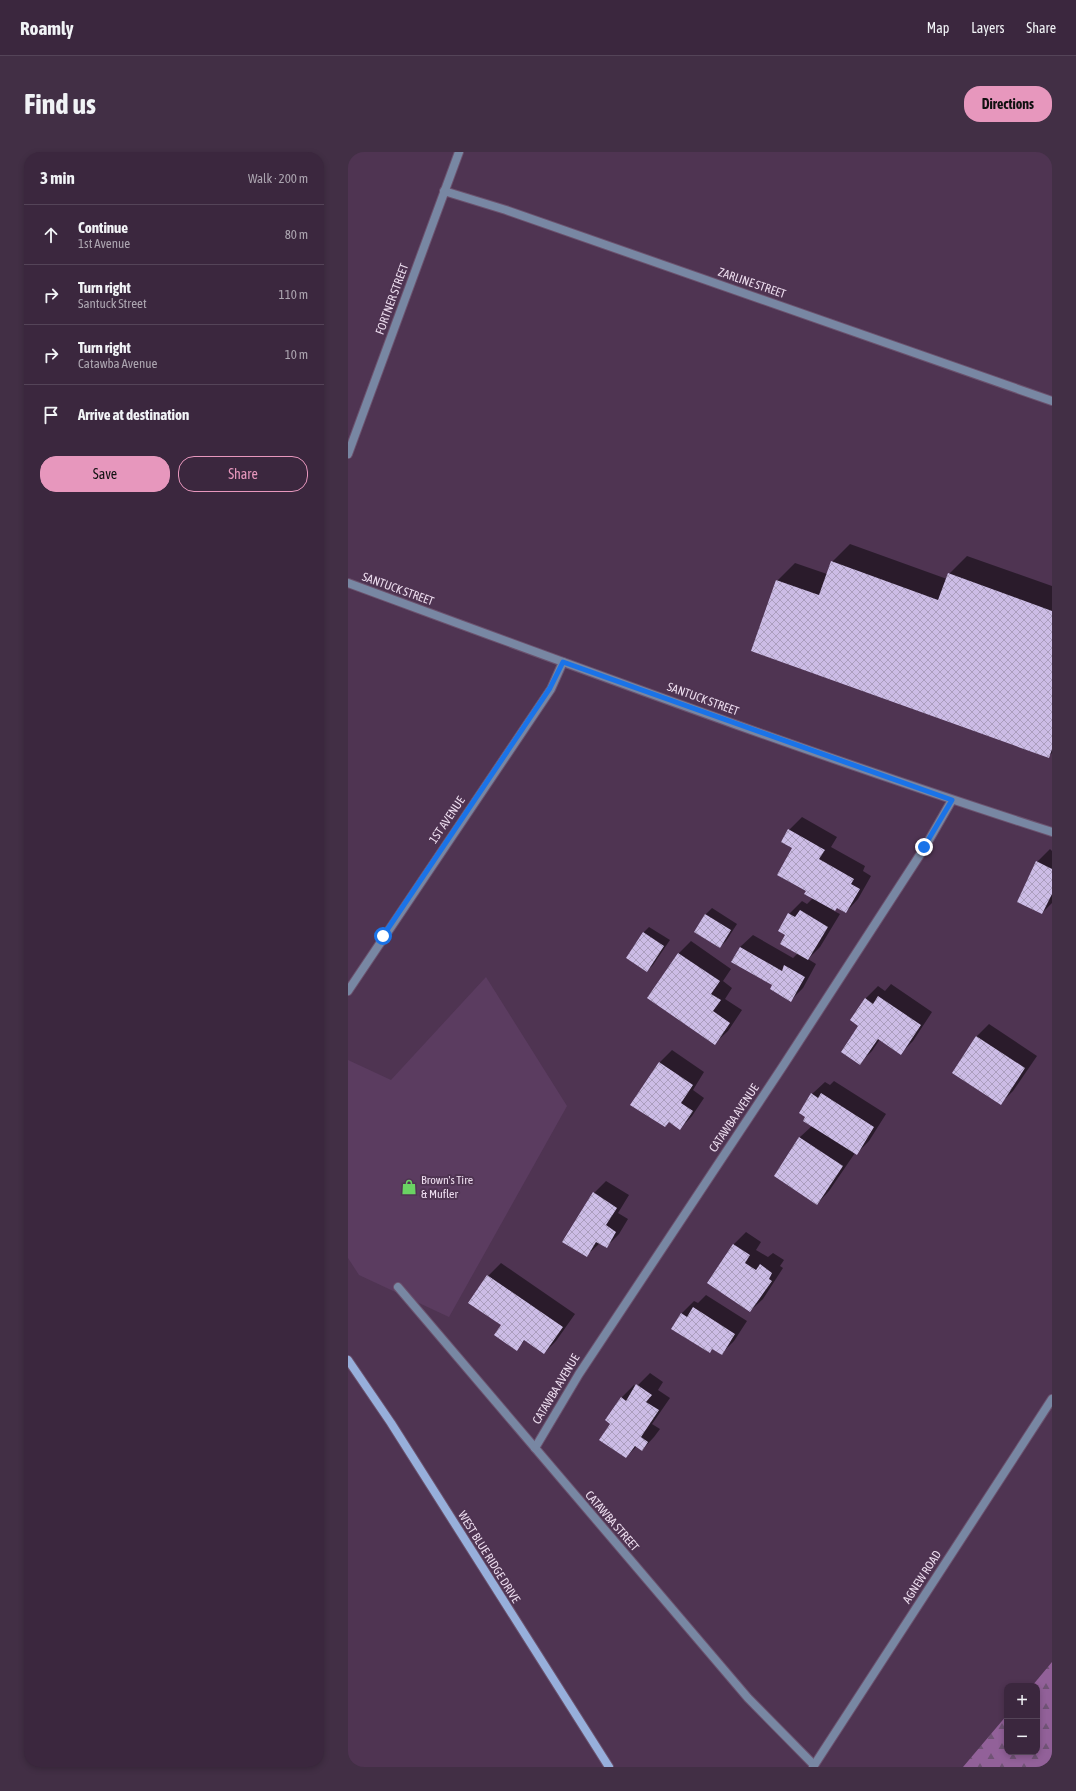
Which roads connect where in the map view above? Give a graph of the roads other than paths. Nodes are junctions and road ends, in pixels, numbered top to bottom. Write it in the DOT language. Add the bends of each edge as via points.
graph roads {
  1 [pos="458,152"];
  2 [pos="444,191"];
  3 [pos="1052,401"];
  4 [pos="348,454"];
  5 [pos="348,583"];
  6 [pos="563,662"];
  7 [pos="952,800"];
  8 [pos="1052,832"];
  9 [pos="348,991"];
  10 [pos="398,1287"];
  11 [pos="348,1360"];
  12 [pos="1052,1399"];
  13 [pos="535,1448"];
  14 [pos="813,1766"];
  15 [pos="609,1767"];
  1 -- 2 [label="street, FORTNER STREET"];
  2 -- 3 [label="street, ZARLINE STREET" via="506,210"];
  2 -- 4 [label="street, FORTNER STREET"];
  5 -- 6 [label="street, SANTUCK STREET"];
  6 -- 7 [label="street, SANTUCK STREET"];
  6 -- 9 [label="street, 1ST AVENUE" via="550,688"];
  7 -- 8 [label="street, SANTUCK STREET"];
  7 -- 13 [label="street, CATAWBA AVENUE" via="783,1066 579,1374"];
  10 -- 13 [label="street, CATAWBA STREET"];
  11 -- 15 [label="main road, WEST BLUE RIDGE DRIVE"];
  12 -- 14 [label="street, AGNEW ROAD"];
  13 -- 14 [label="street, CATAWBA STREET" via="748,1698"];
}
